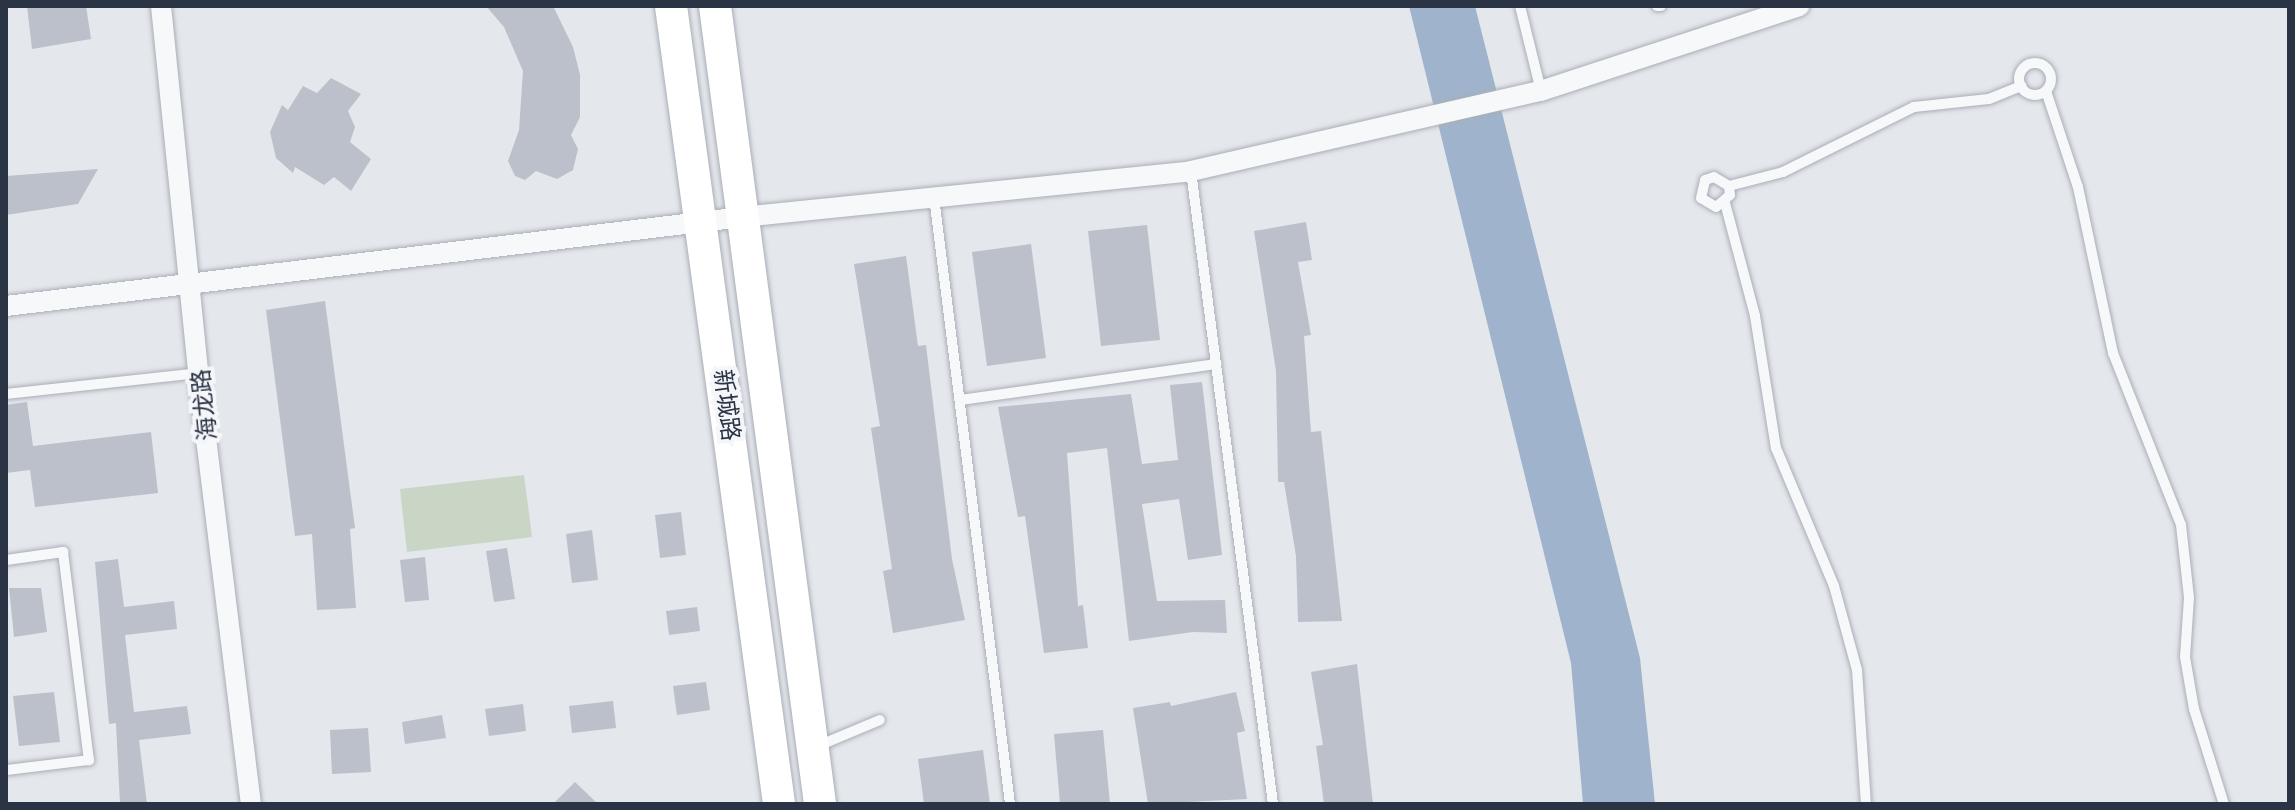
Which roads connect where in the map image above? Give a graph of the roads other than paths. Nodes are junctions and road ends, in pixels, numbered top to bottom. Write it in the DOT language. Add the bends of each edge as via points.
graph roads {
  1 [pos="161,6"];
  2 [pos="671,6"];
  3 [pos="715,6"];
  4 [pos="1520,6"];
  5 [pos="1799,6"];
  6 [pos="2021,86"];
  7 [pos="1541,91"];
  8 [pos="2046,91"];
  9 [pos="1191,171"];
  10 [pos="1729,186"];
  11 [pos="934,197"];
  12 [pos="1725,203"];
  13 [pos="742,217"];
  14 [pos="704,222"];
  15 [pos="192,286"];
  16 [pos="6,306"];
  17 [pos="1216,364"];
  18 [pos="198,373"];
  19 [pos="6,394"];
  20 [pos="960,400"];
  21 [pos="6,560"];
  22 [pos="880,720"];
  23 [pos="812,748"];
  24 [pos="6,770"];
  25 [pos="251,804"];
  26 [pos="779,804"];
  27 [pos="820,804"];
  28 [pos="1010,804"];
  29 [pos="1273,804"];
  30 [pos="1866,804"];
  31 [pos="2224,804"];
  1 -- 15 [label="street, 海龙路"];
  2 -- 14 [label="main road, 新城路"];
  3 -- 13 [label="main road, 新城路"];
  4 -- 7 [label="lane"];
  5 -- 7 [label="street"];
  6 -- 8 [label="lane" via="2034,95"];
  6 -- 8 [label="lane" via="2023,66 2035,62 2047,67 2051,79"];
  6 -- 10 [label="lane" via="1989,99 1914,107 1783,172"];
  7 -- 9 [label="street"];
  8 -- 31 [label="lane" via="2078,187 2113,353 2181,525 2189,598 2185,657 2194,709"];
  9 -- 11 [label="street"];
  9 -- 17 [label="lane"];
  10 -- 12 [label="lane"];
  10 -- 12 [label="lane" via="1714,177 1700,188 1707,205"];
  11 -- 13 [label="street"];
  11 -- 20 [label="lane"];
  12 -- 30 [label="lane" via="1755,316 1776,448 1834,586 1857,670"];
  13 -- 14 [label="street"];
  13 -- 23 [label="main road, 新城路"];
  14 -- 15 [label="street"];
  14 -- 26 [label="main road, 新城路"];
  15 -- 16 [label="street"];
  15 -- 18 [label="street, 海龙路"];
  17 -- 20 [label="lane"];
  17 -- 29 [label="lane"];
  18 -- 19 [label="lane"];
  18 -- 25 [label="street, 海龙路"];
  20 -- 28 [label="lane"];
  21 -- 24 [label="lane" via="63,552 89,760"];
  22 -- 23 [label="lane"];
  23 -- 27 [label="main road, 新城路"];
}
